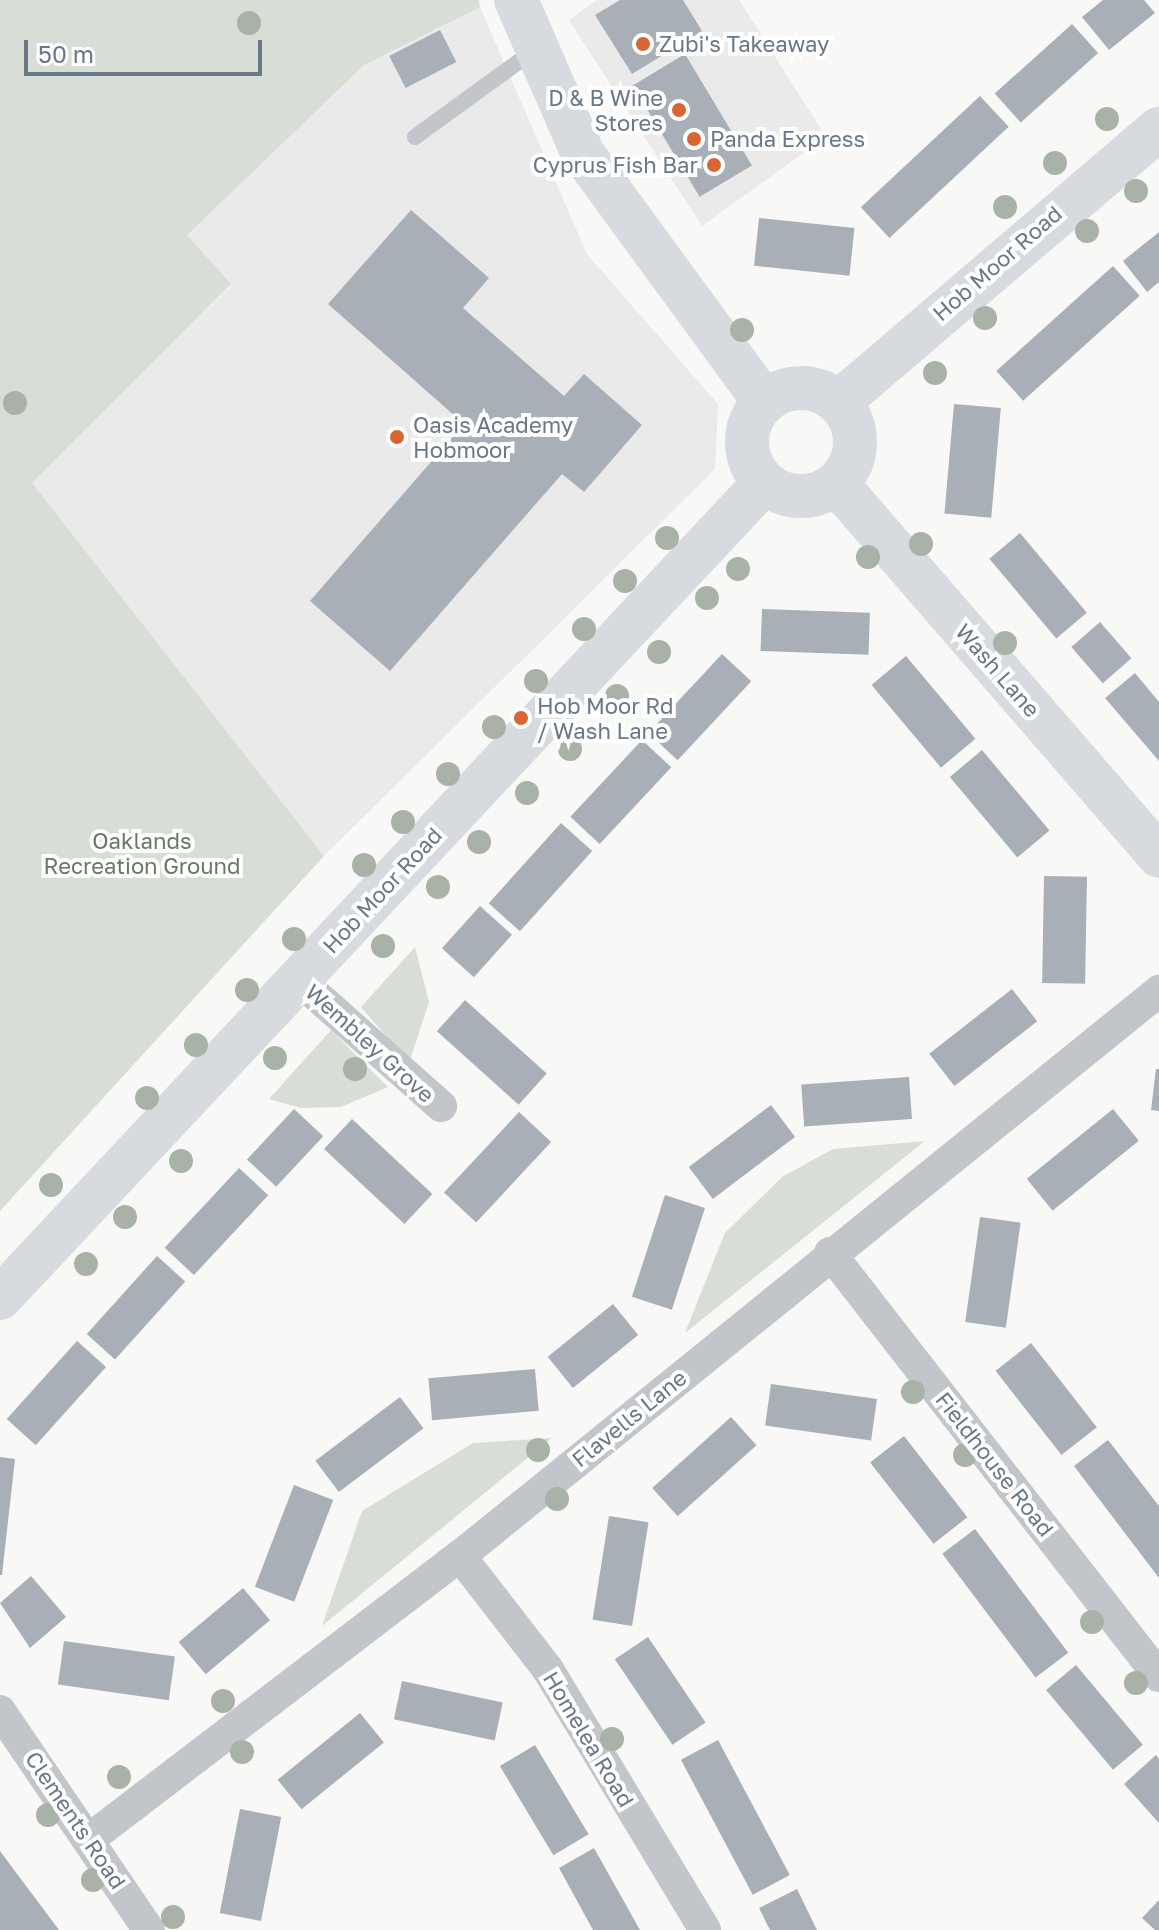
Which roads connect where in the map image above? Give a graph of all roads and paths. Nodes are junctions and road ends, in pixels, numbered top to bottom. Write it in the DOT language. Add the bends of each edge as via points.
graph roads {
  1 [pos="516,0"];
  2 [pos="537,49"];
  3 [pos="1159,129"];
  4 [pos="415,137"];
  5 [pos="764,401"];
  6 [pos="839,402"];
  7 [pos="764,483"];
  8 [pos="837,484"];
  9 [pos="1159,856"];
  10 [pos="299,980"];
  11 [pos="1159,991"];
  12 [pos="441,1106"];
  13 [pos="830,1253"];
  14 [pos="0,1298"];
  15 [pos="460,1556"];
  16 [pos="1159,1676"];
  17 [pos="0,1711"];
  18 [pos="92,1837"];
  19 [pos="149,1930"];
  20 [pos="705,1930"];
  1 -- 2 [label="street"];
  2 -- 4 [label="lane"];
  2 -- 5 [label="street" via="583,154"];
  3 -- 6 [label="street, Hob Moor Road"];
  5 -- 6 [label="street" via="807,387"];
  5 -- 7 [label="street" via="746,444"];
  6 -- 8 [label="street" via="856,442"];
  7 -- 8 [label="street" via="795,497"];
  7 -- 10 [label="street, Hob Moor Road"];
  8 -- 9 [label="street, Wash Lane"];
  10 -- 12 [label="street, Wembley Grove"];
  10 -- 14 [label="street, Hob Moor Road"];
  11 -- 13 [label="street, Flavells Lane"];
  13 -- 15 [label="street, Flavells Lane"];
  13 -- 16 [label="street, Fieldhouse Road"];
  15 -- 18 [label="street, Flavells Lane"];
  15 -- 20 [label="street, Homelea Road" via="547,1668"];
  17 -- 18 [label="street, Clements Road"];
  18 -- 19 [label="street, Clements Road"];
}
